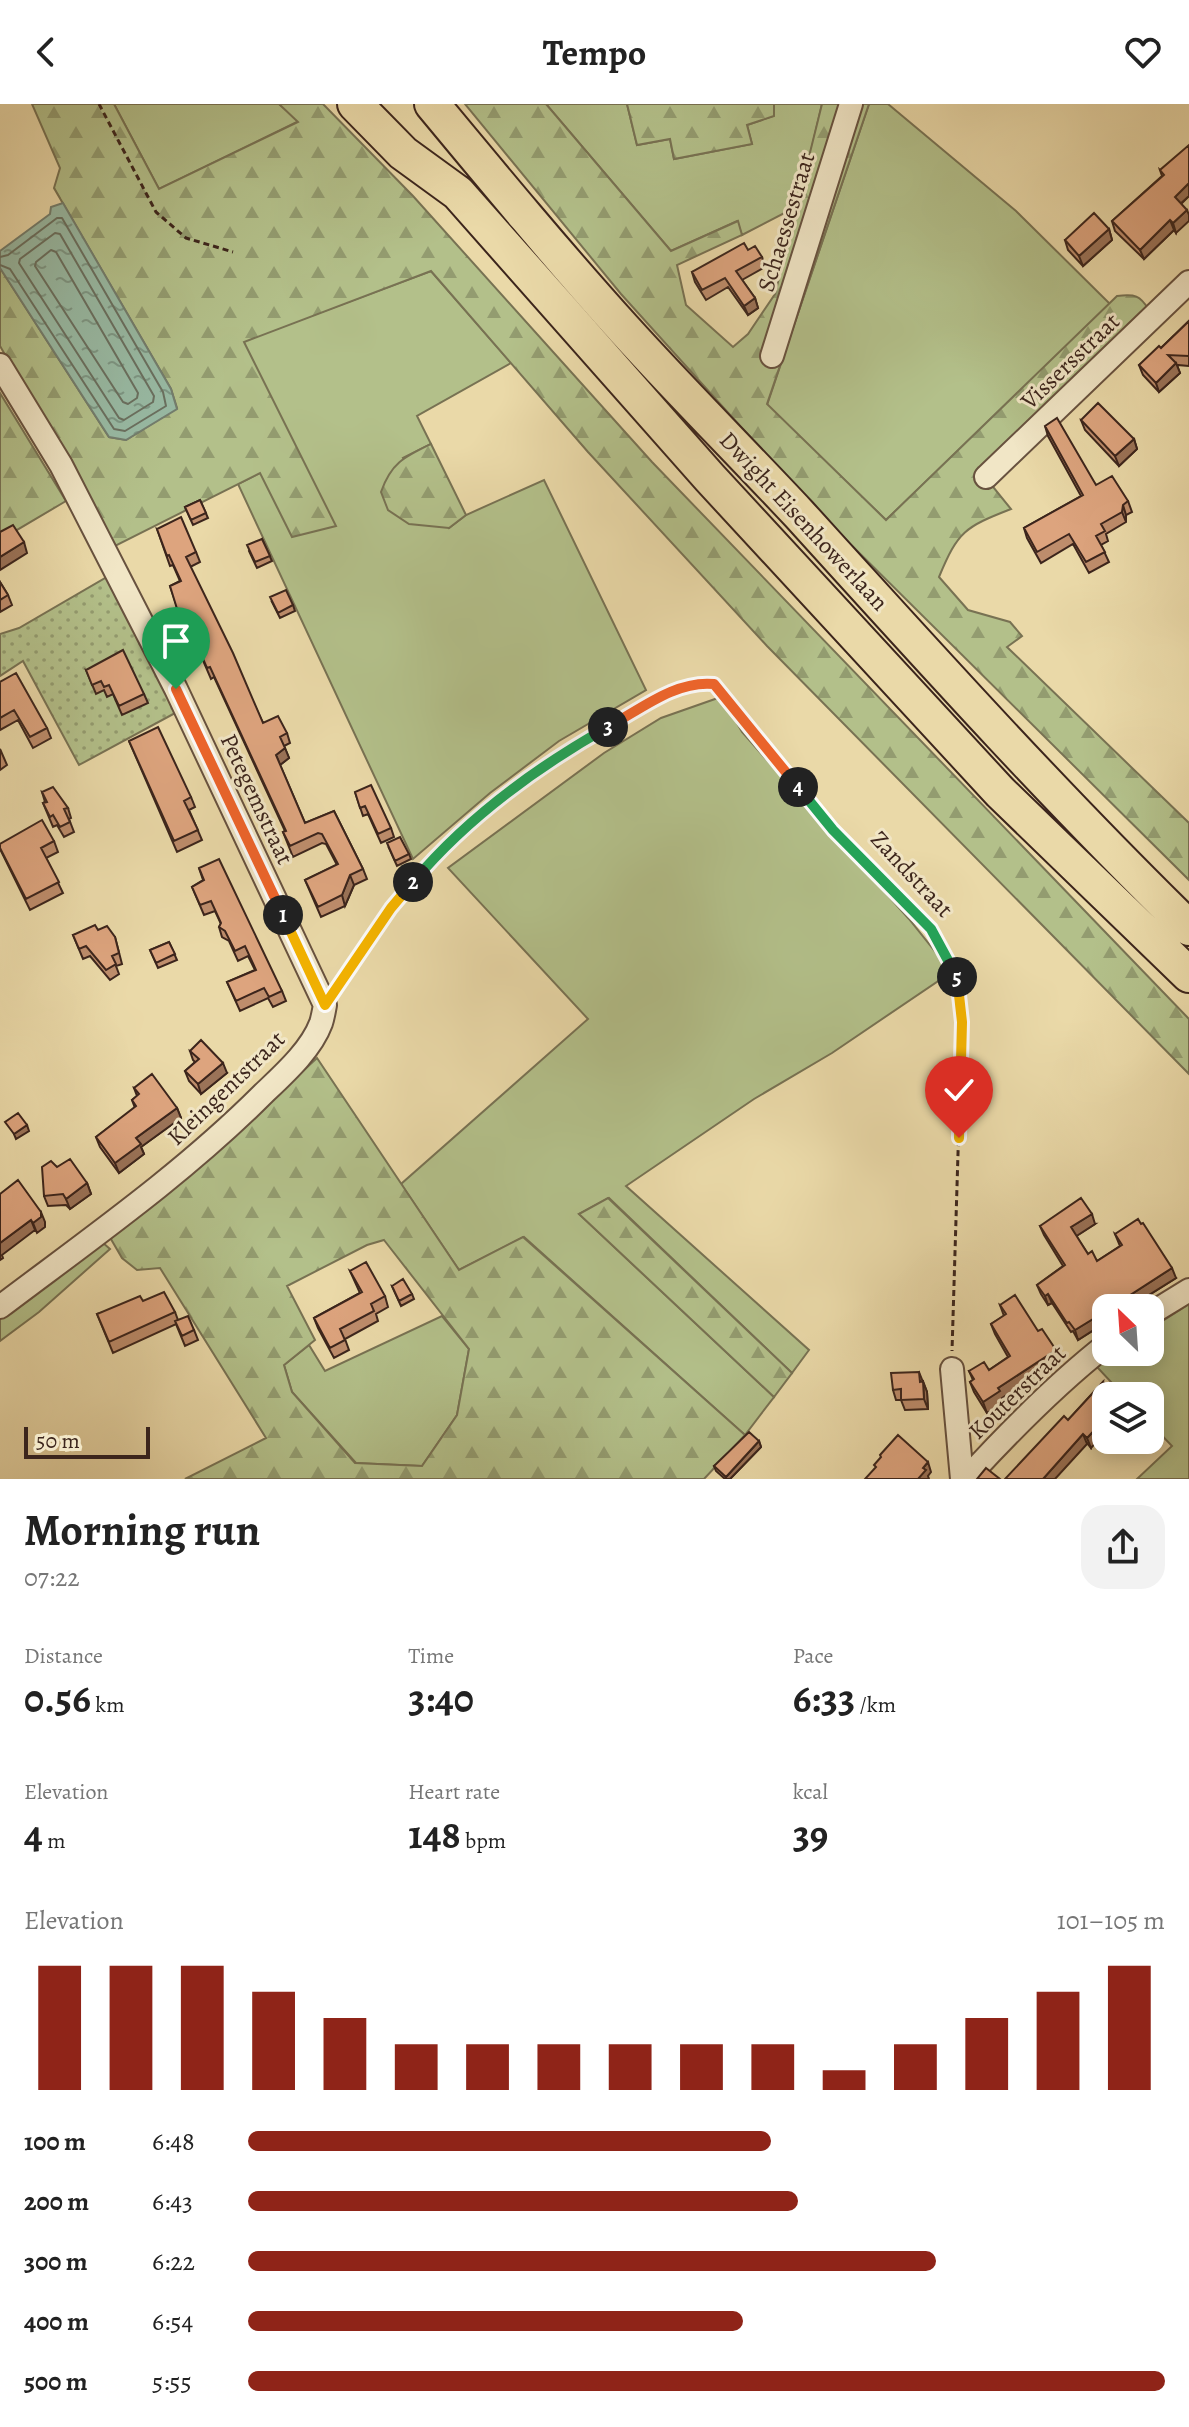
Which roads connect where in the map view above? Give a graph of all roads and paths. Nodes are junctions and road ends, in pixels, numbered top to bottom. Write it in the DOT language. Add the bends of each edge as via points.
graph roads {
  1 [pos="99,104"];
  2 [pos="355,104"];
  3 [pos="386,104"];
  4 [pos="432,104"];
  5 [pos="851,104"];
  6 [pos="458,193"];
  7 [pos="233,252"];
  8 [pos="1189,282"];
  9 [pos="772,356"];
  10 [pos="0,365"];
  11 [pos="986,477"];
  12 [pos="1189,928"];
  13 [pos="1189,975"];
  14 [pos="325,1005"];
  15 [pos="1189,1290"];
  16 [pos="1164,1305"];
  17 [pos="0,1307"];
  18 [pos="1092,1356"];
  19 [pos="952,1369"];
  20 [pos="964,1479"];
  1 -- 7 [label="path" via="156,212 186,238"];
  2 -- 6 [label="highway" via="403,153"];
  3 -- 6 [label="highway"];
  4 -- 12 [label="highway, Dwight Eisenhowerlaan" via="626,331"];
  5 -- 9 [label="street, Schaessestraat"];
  6 -- 13 [label="highway, Dwight Eisenhowerlaan" via="710,478 1000,792"];
  8 -- 11 [label="street, Vissersstraat"];
  10 -- 14 [label="street, Petegemstraat" via="61,465 176,689"];
  14 -- 17 [label="street, Kleingentstraat" via="309,1044 231,1126"];
  14 -- 19 [label="path, Zandstraat" via="429,862 525,780 676,689 697,682 714,684 833,830 931,929 958,979 962,1022"];
  15 -- 16 [label="street"];
  18 -- 20 [label="street, Kouterstraat"];
  19 -- 20 [label="street"];
}
